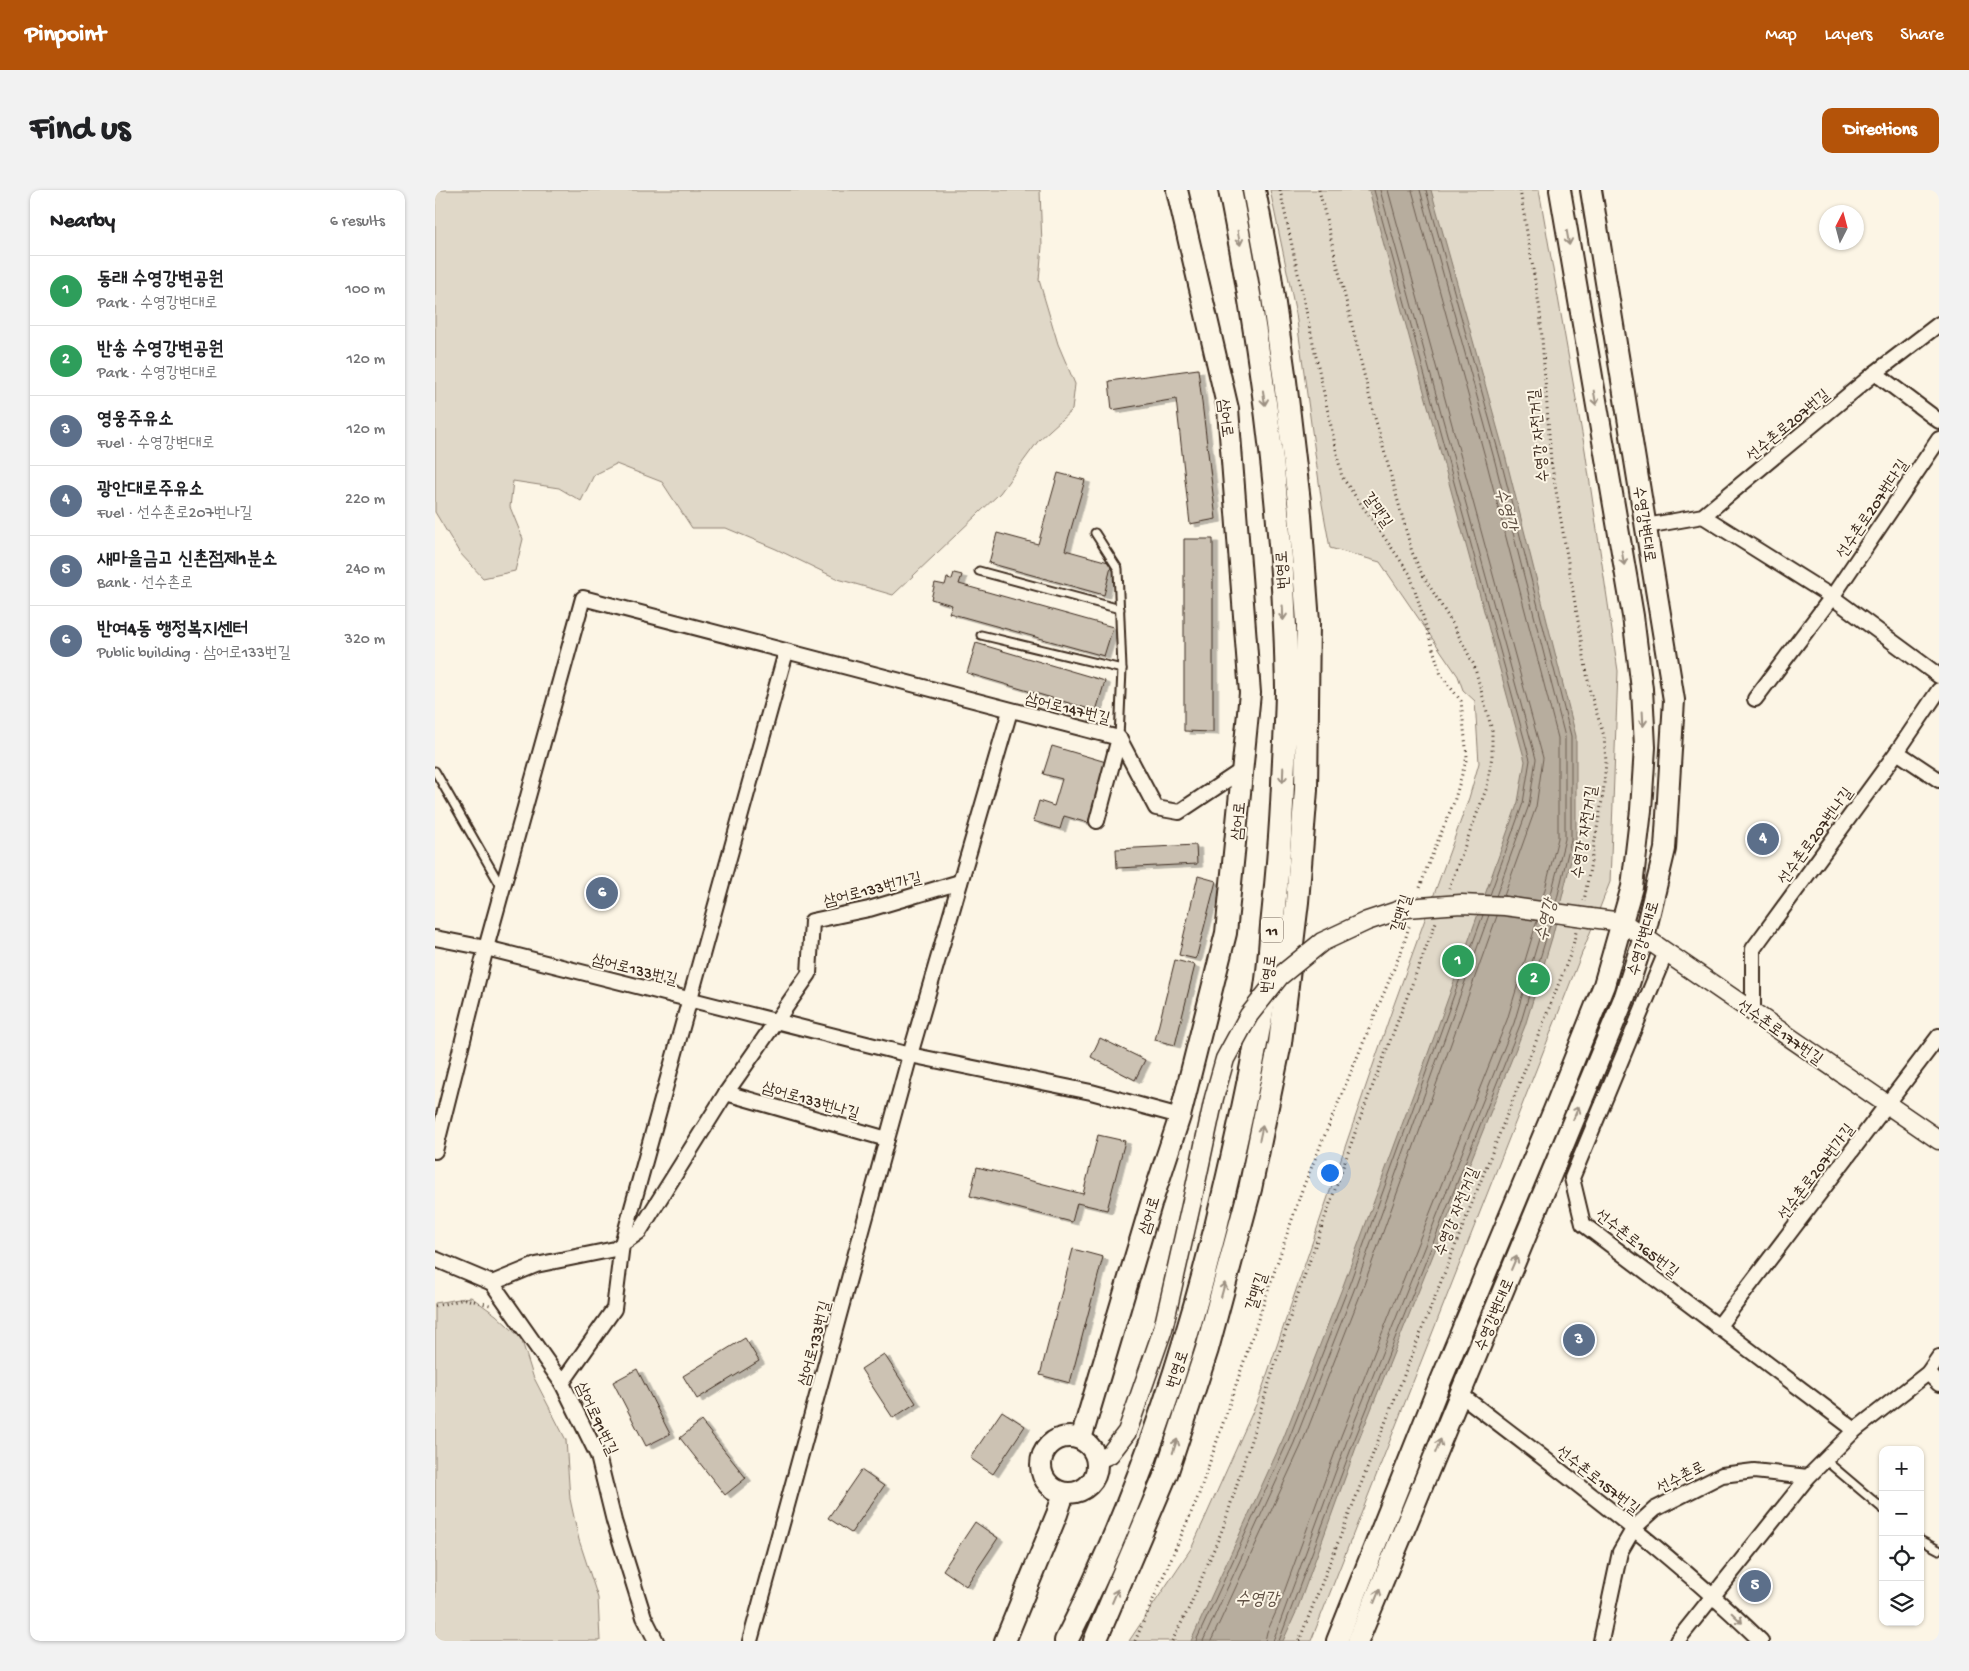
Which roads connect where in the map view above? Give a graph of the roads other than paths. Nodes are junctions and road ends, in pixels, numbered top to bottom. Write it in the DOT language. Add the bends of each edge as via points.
graph roads {
  1 [pos="1177,190"];
  2 [pos="1230,190"];
  3 [pos="1254,190"];
  4 [pos="1560,190"];
  5 [pos="1591,190"];
  6 [pos="1939,324"];
  7 [pos="1875,373"];
  8 [pos="1939,421"];
  9 [pos="1939,438"];
  10 [pos="1703,516"];
  11 [pos="1646,526"];
  12 [pos="1095,533"];
  13 [pos="979,571"];
  14 [pos="1832,597"];
  15 [pos="1120,609"];
  16 [pos="981,636"];
  17 [pos="786,652"];
  18 [pos="1122,669"];
  19 [pos="1939,676"];
  20 [pos="1939,690"];
  21 [pos="1755,699"];
  22 [pos="1010,711"];
  23 [pos="1119,738"];
  24 [pos="1897,752"];
  25 [pos="1242,770"];
  26 [pos="435,771"];
  27 [pos="1939,780"];
  28 [pos="1097,821"];
  29 [pos="960,882"];
  30 [pos="502,888"];
  31 [pos="1622,922"];
  32 [pos="1644,937"];
  33 [pos="435,938"];
  34 [pos="486,948"];
  35 [pos="1666,952"];
  36 [pos="690,1000"];
  37 [pos="1753,1011"];
  38 [pos="776,1021"];
  39 [pos="1939,1036"];
  40 [pos="910,1055"];
  41 [pos="726,1093"];
  42 [pos="1887,1104"];
  43 [pos="1180,1116"];
  44 [pos="887,1138"];
  45 [pos="1939,1140"];
  46 [pos="435,1151"];
  47 [pos="622,1244"];
  48 [pos="435,1259"];
  49 [pos="492,1283"];
  50 [pos="1719,1327"];
  51 [pos="1939,1357"];
  52 [pos="1928,1373"];
  53 [pos="563,1383"];
  54 [pos="1939,1384"];
  55 [pos="1460,1394"];
  56 [pos="1855,1430"];
  57 [pos="1081,1439"];
  58 [pos="1824,1459"];
  59 [pos="1097,1460"];
  60 [pos="1808,1477"];
  61 [pos="1064,1493"];
  62 [pos="1879,1506"];
  63 [pos="1634,1528"];
  64 [pos="1924,1542"];
  65 [pos="1939,1550"];
  66 [pos="1713,1595"];
  67 [pos="655,1641"];
  68 [pos="750,1641"];
  69 [pos="1005,1641"];
  70 [pos="1066,1641"];
  71 [pos="1095,1641"];
  72 [pos="1337,1641"];
  73 [pos="1358,1641"];
  74 [pos="1601,1641"];
  75 [pos="1677,1641"];
  76 [pos="1761,1641"];
  1 -- 25 [label="main road, 삼어로" via="1228,409 1249,693"];
  2 -- 70 [label="highway, 번영로 / 11, one-way" via="1244,261 1266,414 1280,551 1287,689 1280,842 1266,990 1217,1225 1187,1336 1143,1467 1091,1591"];
  71 -- 3 [label="highway, 번영로 / 11, one-way" via="1166,1474 1207,1349 1250,1189 1280,1044 1297,902 1306,790 1308,622 1285,381"];
  4 -- 31 [label="main road, 수영강변대로, one-way" via="1631,606 1642,689 1645,747 1641,810 1632,887"];
  5 -- 11 [label="main road, 수영강변대로"];
  6 -- 7 [label="street, 선수촌로207번길"];
  7 -- 8 [label="street"];
  7 -- 10 [label="street, 선수촌로207번길"];
  9 -- 14 [label="street, 선수촌로207번다길"];
  10 -- 11 [label="street, 선수촌로207번길"];
  10 -- 14 [label="street"];
  11 -- 32 [label="main road, 수영강변대로" via="1675,700 1665,849"];
  12 -- 15 [label="lane" via="1118,569"];
  13 -- 15 [label="lane"];
  14 -- 19 [label="street"];
  14 -- 21 [label="street, 선수촌로207번다길"];
  15 -- 18 [label="lane"];
  16 -- 18 [label="lane"];
  17 -- 22 [label="street, 삼어로147번길"];
  17 -- 30 [label="street, 삼어로147번길" via="583,598"];
  17 -- 36 [label="street"];
  18 -- 23 [label="lane"];
  20 -- 24 [label="street, 선수촌로207번나길"];
  22 -- 23 [label="street, 삼어로147번길"];
  22 -- 29 [label="street"];
  23 -- 25 [label="street, 삼어로147번길" via="1156,808 1179,812"];
  23 -- 28 [label="street"];
  24 -- 27 [label="street"];
  24 -- 37 [label="street, 선수촌로207번나길" via="1753,949"];
  25 -- 43 [label="main road, 삼어로" via="1227,934"];
  26 -- 30 [label="lane"];
  29 -- 38 [label="street, 삼어로133번가길" via="869,909 812,921 809,974"];
  29 -- 40 [label="street"];
  30 -- 34 [label="street"];
  31 -- 32 [label="street, 선수촌로177번길"];
  31 -- 59 [label="street, bridge" via="1505,906 1461,904 1406,908 1367,921 1322,942 1280,976 1249,1015 1225,1059 1163,1328 1127,1432 1110,1454"];
  31 -- 72 [label="main road, 수영강변대로" via="1604,985"];
  32 -- 35 [label="street, 선수촌로177번길"];
  55 -- 32 [label="main road, 수영강변대로, one-way" via="1625,996"];
  33 -- 34 [label="street, 삼어로133번길"];
  34 -- 36 [label="street, 삼어로133번길"];
  34 -- 46 [label="street"];
  35 -- 37 [label="street, 선수촌로177번길"];
  35 -- 50 [label="street, 선수촌로165번길" via="1572,1178 1583,1224"];
  36 -- 38 [label="street, 삼어로133번길"];
  36 -- 47 [label="street"];
  37 -- 42 [label="street, 선수촌로177번길"];
  38 -- 40 [label="street, 삼어로133번길"];
  38 -- 41 [label="street"];
  39 -- 42 [label="street, 선수촌로207번가길"];
  40 -- 43 [label="street, 삼어로133번길" via="1091,1092"];
  40 -- 44 [label="street, 삼어로133번길"];
  41 -- 44 [label="street, 삼어로133번나길"];
  41 -- 47 [label="street" via="639,1232"];
  42 -- 45 [label="street, 선수촌로177번길"];
  42 -- 50 [label="street, 선수촌로207번가길"];
  43 -- 57 [label="main road, 삼어로"];
  44 -- 68 [label="street, 삼어로133번길"];
  47 -- 49 [label="street" via="615,1249 536,1265"];
  47 -- 53 [label="street" via="614,1309"];
  48 -- 49 [label="street"];
  49 -- 53 [label="street, 삼어로91번길"];
  50 -- 56 [label="street, 선수촌로165번길"];
  51 -- 52 [label="street"];
  52 -- 54 [label="street"];
  52 -- 56 [label="street"];
  53 -- 67 [label="street, 삼어로91번길" via="598,1456 614,1521 644,1617"];
  55 -- 63 [label="street, 선수촌로157번길"];
  73 -- 55 [label="main road, 수영강변대로, one-way"];
  56 -- 58 [label="street"];
  57 -- 59 [label="main road" via="1094,1451"];
  57 -- 61 [label="main road" via="1072,1436 1054,1440 1041,1455 1040,1465 1047,1483"];
  58 -- 60 [label="street"];
  58 -- 62 [label="lane"];
  59 -- 61 [label="main road" via="1097,1469 1089,1485"];
  60 -- 63 [label="street, 선수촌로" via="1754,1471 1722,1475 1655,1509"];
  60 -- 66 [label="street"];
  61 -- 69 [label="main road"];
  63 -- 66 [label="street, 선수촌로157번길"];
  63 -- 74 [label="street, 선수촌로" via="1620,1552"];
  64 -- 65 [label="lane"];
  66 -- 75 [label="street"];
  66 -- 76 [label="street, 선수촌로157번길, one-way"];
}
